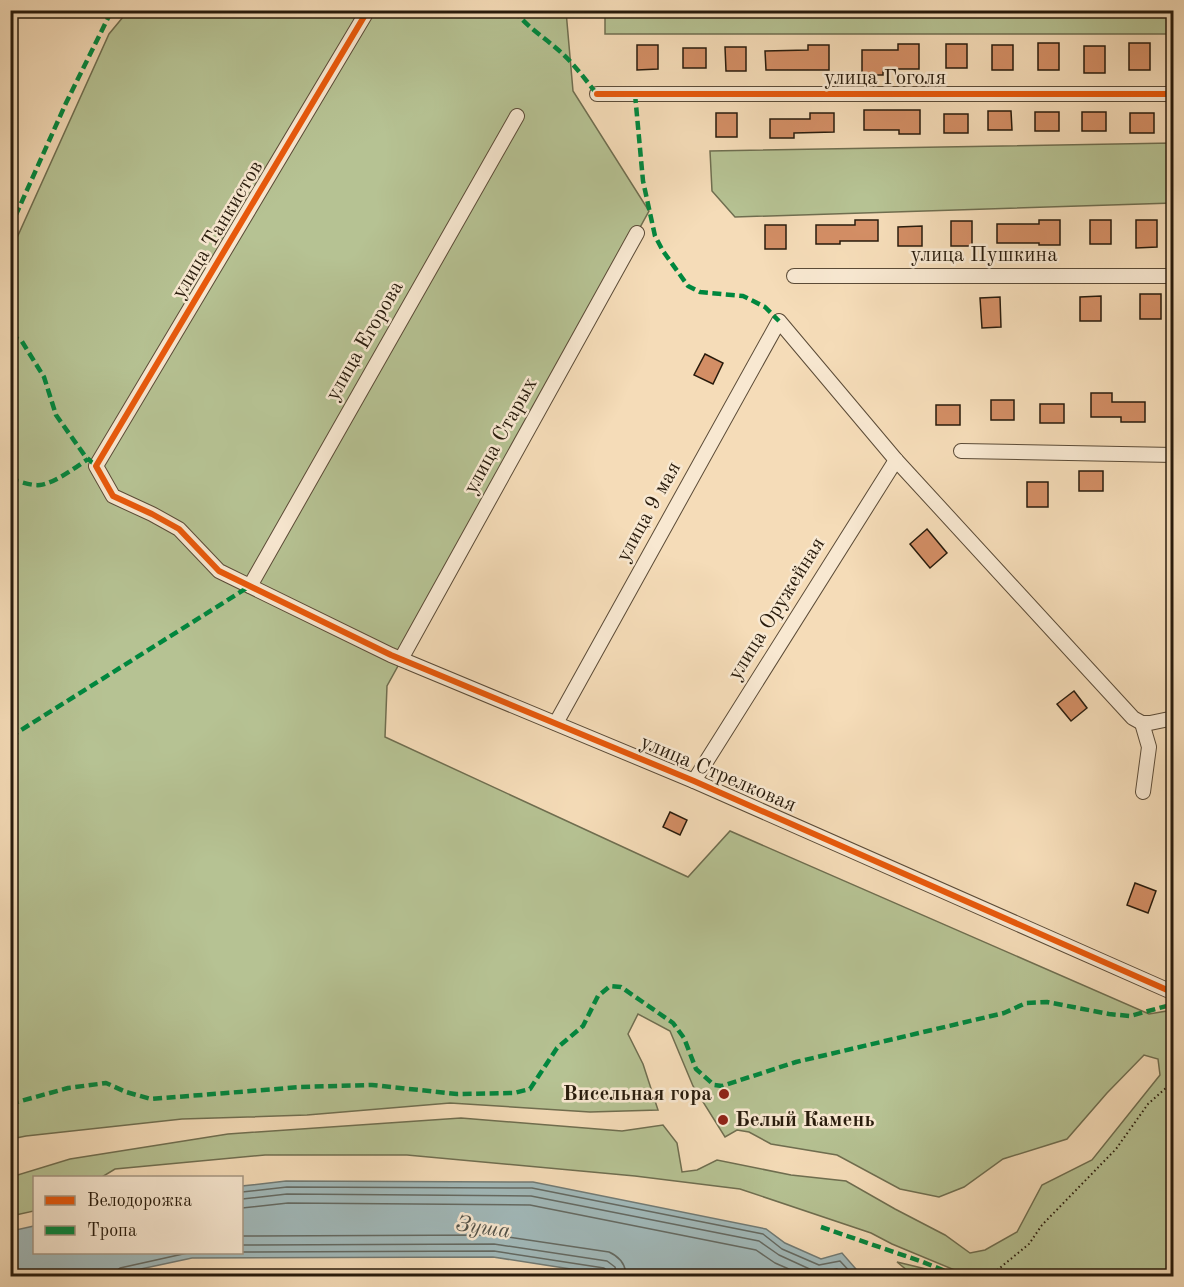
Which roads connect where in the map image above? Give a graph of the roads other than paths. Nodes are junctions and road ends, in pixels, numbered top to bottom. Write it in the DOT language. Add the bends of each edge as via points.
graph roads {
  1 [pos="368,10"];
  2 [pos="597,94"];
  3 [pos="1173,94"];
  4 [pos="517,116"];
  5 [pos="637,233"];
  6 [pos="794,276"];
  7 [pos="1173,276"];
  8 [pos="961,451"];
  9 [pos="1173,455"];
  10 [pos="896,460"];
  11 [pos="96,466"];
  12 [pos="250,586"];
  13 [pos="401,659"];
  14 [pos="1173,718"];
  15 [pos="556,723"];
  16 [pos="1142,723"];
  17 [pos="694,781"];
  18 [pos="1143,792"];
  19 [pos="1173,993"];
  1 -- 11 [label="street, улица Танкистов"];
  2 -- 3 [label="street, улица Гоголя"];
  4 -- 12 [label="street, улица Егорова"];
  5 -- 13 [label="street, улица Старых"];
  6 -- 7 [label="street, улица Пушкина"];
  8 -- 9 [label="street"];
  10 -- 15 [label="street, улица 9 мая" via="779,321"];
  10 -- 16 [label="street" via="1133,718"];
  10 -- 17 [label="street, улица Оружейная"];
  11 -- 12 [label="street, улица Стрелковая" via="113,496 179,529 219,571"];
  12 -- 13 [label="street, улица Стрелковая"];
  13 -- 15 [label="street, улица Стрелковая"];
  14 -- 16 [label="street"];
  15 -- 17 [label="street, улица Стрелковая"];
  16 -- 18 [label="street" via="1149,747"];
  17 -- 19 [label="street, улица Стрелковая"];
}
